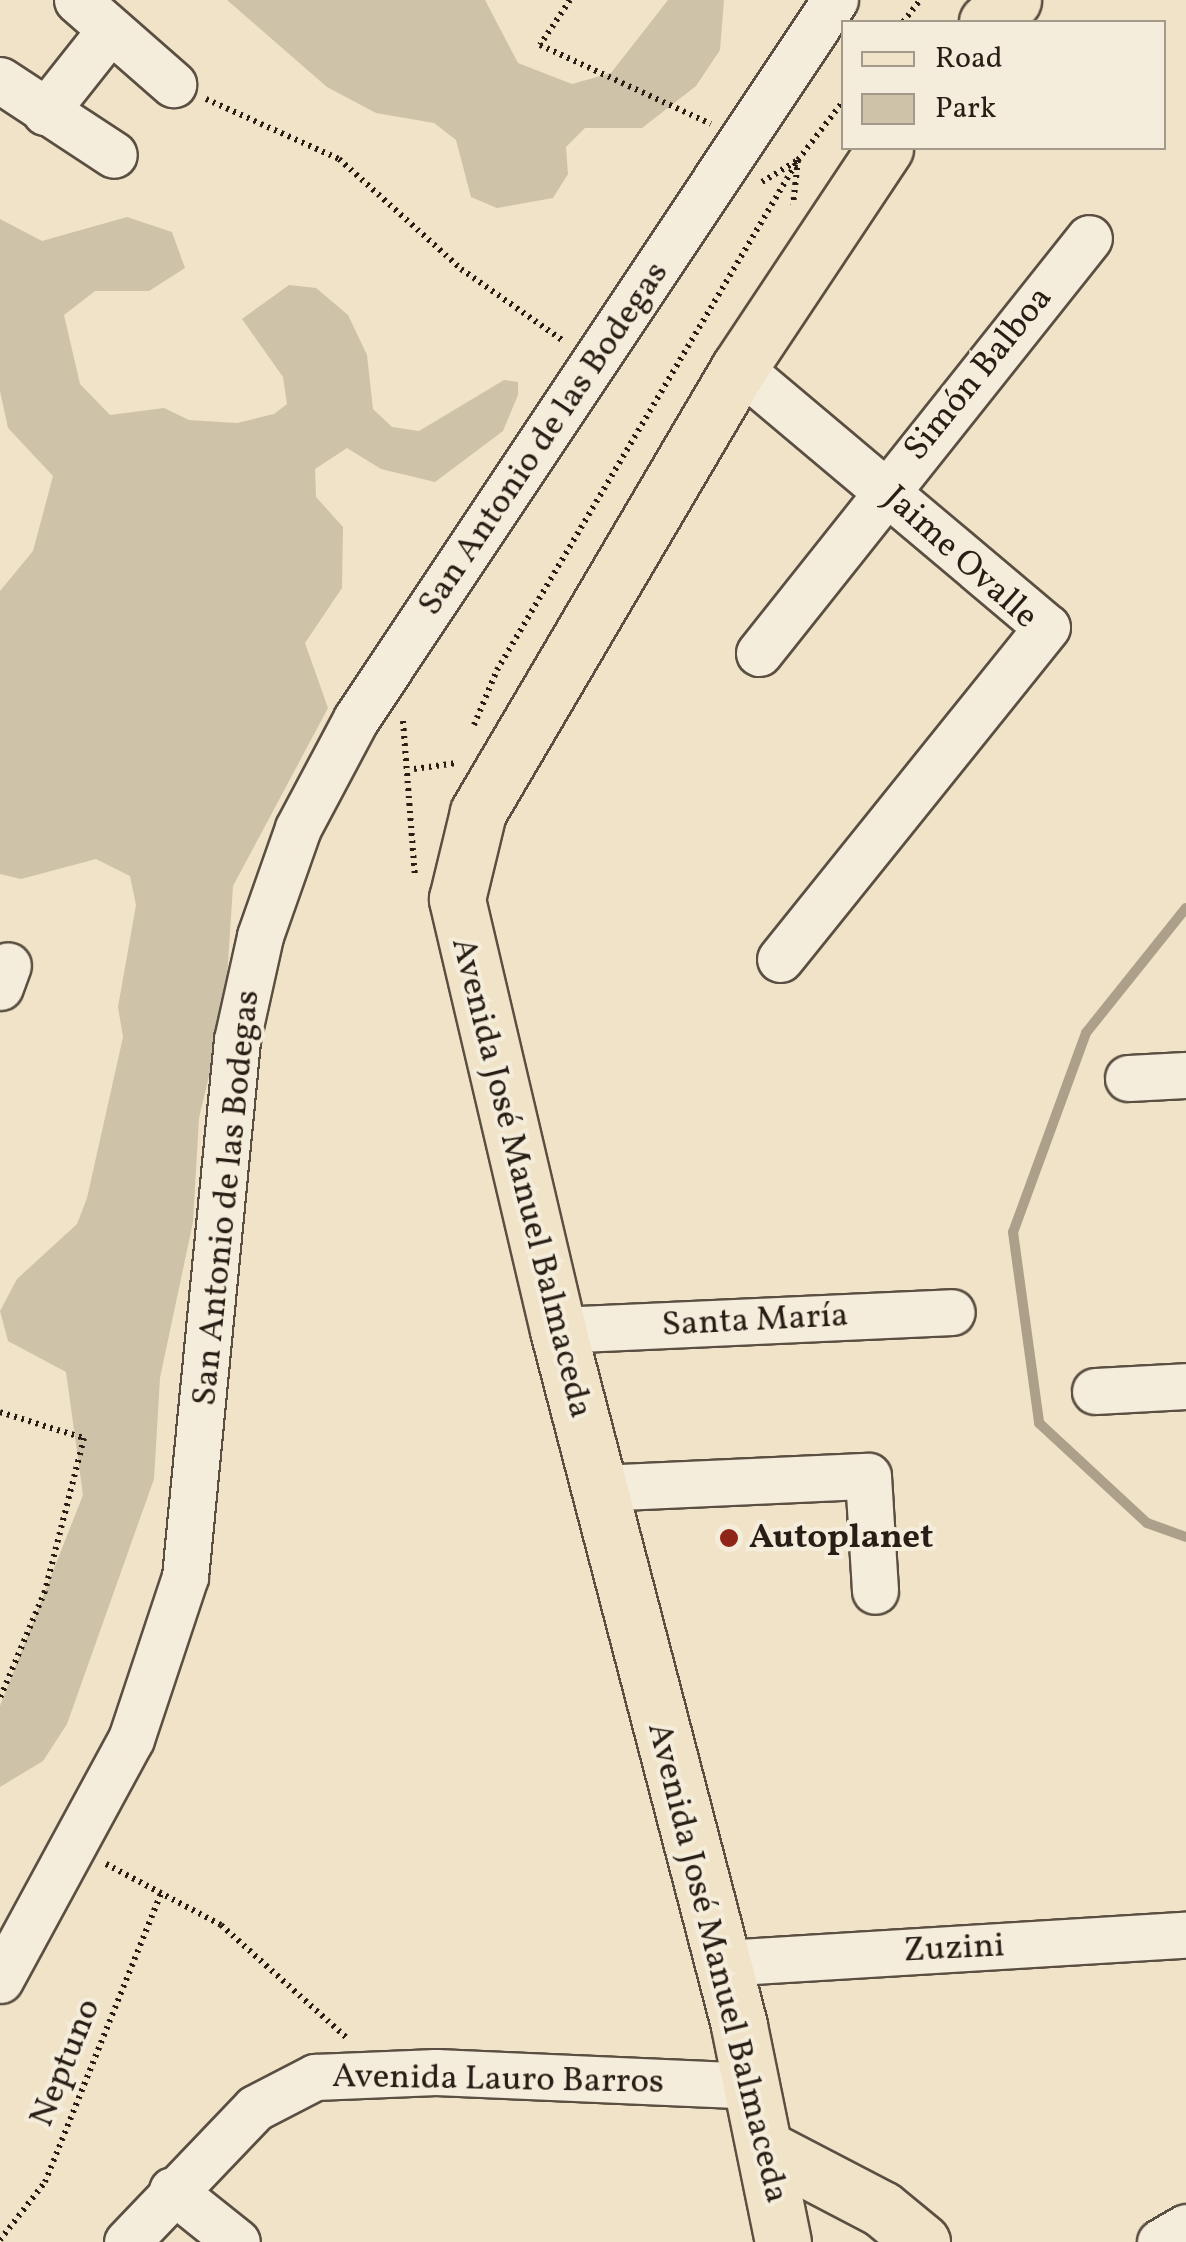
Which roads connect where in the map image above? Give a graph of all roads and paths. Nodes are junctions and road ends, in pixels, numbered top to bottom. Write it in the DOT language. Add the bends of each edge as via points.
graph roads {
  1 [pos="77,0"];
  2 [pos="570,0"];
  3 [pos="836,0"];
  4 [pos="920,0"];
  5 [pos="1012,0"];
  6 [pos="905,20"];
  7 [pos="989,20"];
  8 [pos="110,30"];
  9 [pos="0,80"];
  10 [pos="173,84"];
  11 [pos="841,104"];
  12 [pos="46,112"];
  13 [pos="744,140"];
  14 [pos="884,150"];
  15 [pos="114,155"];
  16 [pos="798,160"];
  17 [pos="748,190"];
  18 [pos="793,213"];
  19 [pos="1089,238"];
  20 [pos="595,363"];
  21 [pos="739,368"];
  22 [pos="884,490"];
  23 [pos="759,653"];
  24 [pos="391,668"];
  25 [pos="471,732"];
  26 [pos="464,748"];
  27 [pos="414,769"];
  28 [pos="459,936"];
  29 [pos="780,959"];
  30 [pos="1186,1076"];
  31 [pos="1128,1078"];
  32 [pos="952,1312"];
  33 [pos="558,1330"];
  34 [pos="1186,1386"];
  35 [pos="1095,1391"];
  36 [pos="0,1412"];
  37 [pos="598,1488"];
  38 [pos="876,1591"];
  39 [pos="0,1698"];
  40 [pos="74,1847"];
  41 [pos="160,1893"];
  42 [pos="1186,1935"];
  43 [pos="722,1963"];
  44 [pos="0,1980"];
  45 [pos="378,2070"];
  46 [pos="754,2086"];
  47 [pos="767,2150"];
  48 [pos="172,2190"];
  49 [pos="1186,2227"];
  50 [pos="0,2240"];
  51 [pos="127,2242"];
  52 [pos="237,2242"];
  53 [pos="783,2242"];
  54 [pos="922,2242"];
  55 [pos="1160,2242"];
  1 -- 8 [label="street"];
  2 -- 13 [label="path" via="540,45"];
  3 -- 13 [label="street, San Antonio de las Bodegas"];
  4 -- 6 [label="path"];
  5 -- 7 [label="main road"];
  8 -- 10 [label="street"];
  8 -- 12 [label="street"];
  9 -- 12 [label="street"];
  10 -- 20 [label="path" via="340,160 462,269"];
  11 -- 16 [label="path"];
  12 -- 15 [label="street"];
  13 -- 20 [label="street, San Antonio de las Bodegas"];
  14 -- 21 [label="main road, Avenida José Manuel Balmaceda"];
  16 -- 17 [label="path"];
  16 -- 18 [label="path"];
  16 -- 25 [label="path" via="497,670"];
  19 -- 22 [label="street, Simón Balboa"];
  20 -- 24 [label="street, San Antonio de las Bodegas"];
  21 -- 22 [label="street, Jaime Ovalle"];
  21 -- 28 [label="main road, Avenida José Manuel Balmaceda" via="478,812 459,869"];
  22 -- 23 [label="street, Simón Balboa"];
  22 -- 29 [label="street, Jaime Ovalle" via="1046,627"];
  24 -- 27 [label="path"];
  24 -- 40 [label="street, San Antonio de las Bodegas" via="298,828 260,936 230,1093 185,1577 145,1704"];
  26 -- 27 [label="path" via="458,763"];
  27 -- 28 [label="path" via="416,899 429,921"];
  28 -- 33 [label="main road, Avenida José Manuel Balmaceda"];
  30 -- 31 [label="street"];
  32 -- 33 [label="street, Santa María"];
  33 -- 37 [label="main road, Avenida José Manuel Balmaceda"];
  34 -- 35 [label="street"];
  36 -- 39 [label="path" via="84,1438 45,1591"];
  37 -- 38 [label="street" via="868,1476"];
  37 -- 43 [label="main road, Avenida José Manuel Balmaceda"];
  40 -- 41 [label="path"];
  40 -- 44 [label="street, San Antonio de las Bodegas"];
  41 -- 45 [label="path" via="221,1926"];
  41 -- 50 [label="path, Neptuno" via="45,2182"];
  42 -- 43 [label="street, Zuzini"];
  43 -- 46 [label="main road, Avenida José Manuel Balmaceda"];
  45 -- 46 [label="street, Avenida Lauro Barros"];
  45 -- 48 [label="street, Avenida Lauro Barros" via="315,2077 274,2095"];
  46 -- 47 [label="main road, Avenida José Manuel Balmaceda"];
  47 -- 53 [label="main road, Avenida José Manuel Balmaceda"];
  47 -- 54 [label="main road" via="882,2209"];
  48 -- 51 [label="street, Avenida Lauro Barros"];
  48 -- 52 [label="street"];
  49 -- 55 [label="street"];
}
